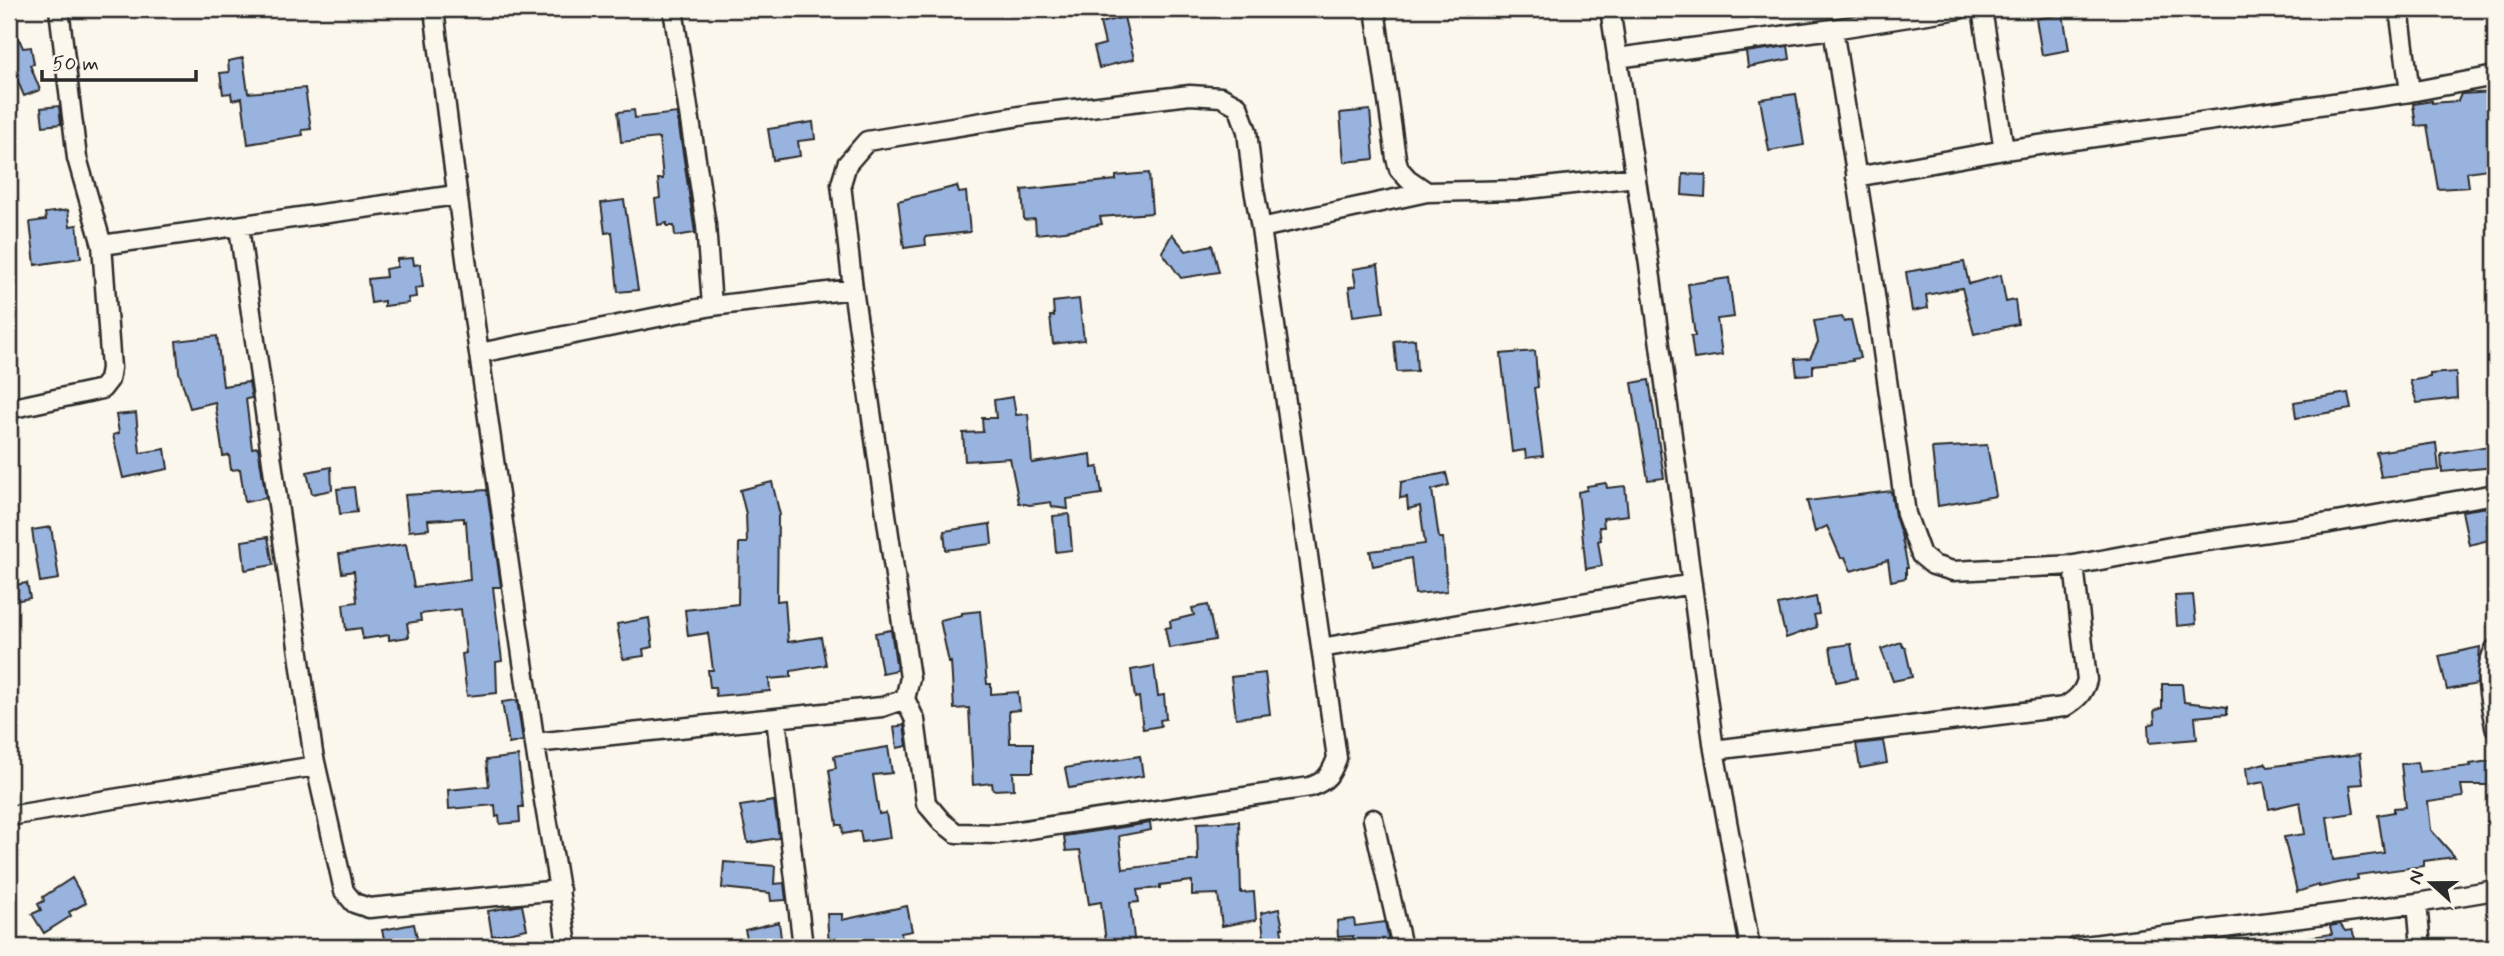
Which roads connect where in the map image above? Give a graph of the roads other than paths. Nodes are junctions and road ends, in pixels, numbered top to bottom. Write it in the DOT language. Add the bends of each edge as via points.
graph roads {
  1 [pos="59,9"];
  2 [pos="434,9"];
  3 [pos="673,9"];
  4 [pos="1375,9"];
  5 [pos="1610,9"];
  6 [pos="1959,9"];
  7 [pos="1982,9"];
  8 [pos="2399,9"];
  9 [pos="1833,29"];
  10 [pos="1617,58"];
  11 [pos="2495,76"];
  12 [pos="2410,92"];
  13 [pos="2004,150"];
  14 [pos="1636,177"];
  15 [pos="1856,177"];
  16 [pos="1427,192"];
  17 [pos="456,195"];
  18 [pos="239,227"];
  19 [pos="1261,228"];
  20 [pos="102,245"];
  21 [pos="853,289"];
  22 [pos="712,306"];
  23 [pos="480,354"];
  24 [pos="9,409"];
  25 [pos="2495,495"];
  26 [pos="2074,565"];
  27 [pos="1692,584"];
  28 [pos="1321,648"];
  29 [pos="2495,649"];
  30 [pos="905,699"];
  31 [pos="776,718"];
  32 [pos="2495,727"];
  33 [pos="535,743"];
  34 [pos="1714,750"];
  35 [pos="315,766"];
  36 [pos="9,816"];
  37 [pos="1373,819"];
  38 [pos="560,890"];
  39 [pos="2495,890"];
  40 [pos="2417,903"];
  41 [pos="567,947"];
  42 [pos="803,947"];
  43 [pos="1402,947"];
  44 [pos="1750,947"];
  45 [pos="2077,947"];
  46 [pos="2421,947"];
  1 -- 20 [label="street" via="77,158"];
  2 -- 17 [label="street"];
  3 -- 22 [label="street" via="706,225"];
  4 -- 16 [label="street" via="1399,169"];
  5 -- 10 [label="street"];
  6 -- 9 [label="street"];
  7 -- 13 [label="street"];
  8 -- 12 [label="street"];
  9 -- 10 [label="street"];
  9 -- 15 [label="street"];
  10 -- 14 [label="street"];
  11 -- 12 [label="street"];
  12 -- 13 [label="street"];
  13 -- 15 [label="street"];
  14 -- 16 [label="street" via="1518,190"];
  14 -- 27 [label="street"];
  15 -- 26 [label="street" via="1906,514 1921,555 1933,565 1953,570"];
  16 -- 19 [label="street"];
  17 -- 18 [label="street"];
  17 -- 23 [label="street"];
  18 -- 20 [label="street"];
  18 -- 35 [label="street"];
  19 -- 21 [label="street" via="1247,131 1238,106 1221,97 1190,95 1032,114 867,141 847,164 841,184"];
  19 -- 28 [label="street"];
  20 -- 24 [label="street" via="109,380 102,389"];
  21 -- 22 [label="street"];
  21 -- 30 [label="street" via="910,678"];
  22 -- 23 [label="street"];
  23 -- 33 [label="street"];
  25 -- 26 [label="street"];
  26 -- 34 [label="street" via="2087,680 2077,699 2064,707"];
  27 -- 28 [label="street"];
  27 -- 34 [label="street"];
  28 -- 30 [label="street" via="1337,758 1330,776 1320,783 998,834 956,834 926,803 915,720"];
  29 -- 32 [label="street" via="2487,681"];
  30 -- 31 [label="street" via="882,707"];
  31 -- 33 [label="street"];
  31 -- 42 [label="street"];
  33 -- 38 [label="street"];
  34 -- 44 [label="street"];
  35 -- 36 [label="street"];
  35 -- 38 [label="street" via="344,891 354,903 369,908"];
  37 -- 43 [label="street"];
  38 -- 41 [label="street"];
  39 -- 40 [label="street"];
  40 -- 45 [label="street"];
  40 -- 46 [label="street"];
}
